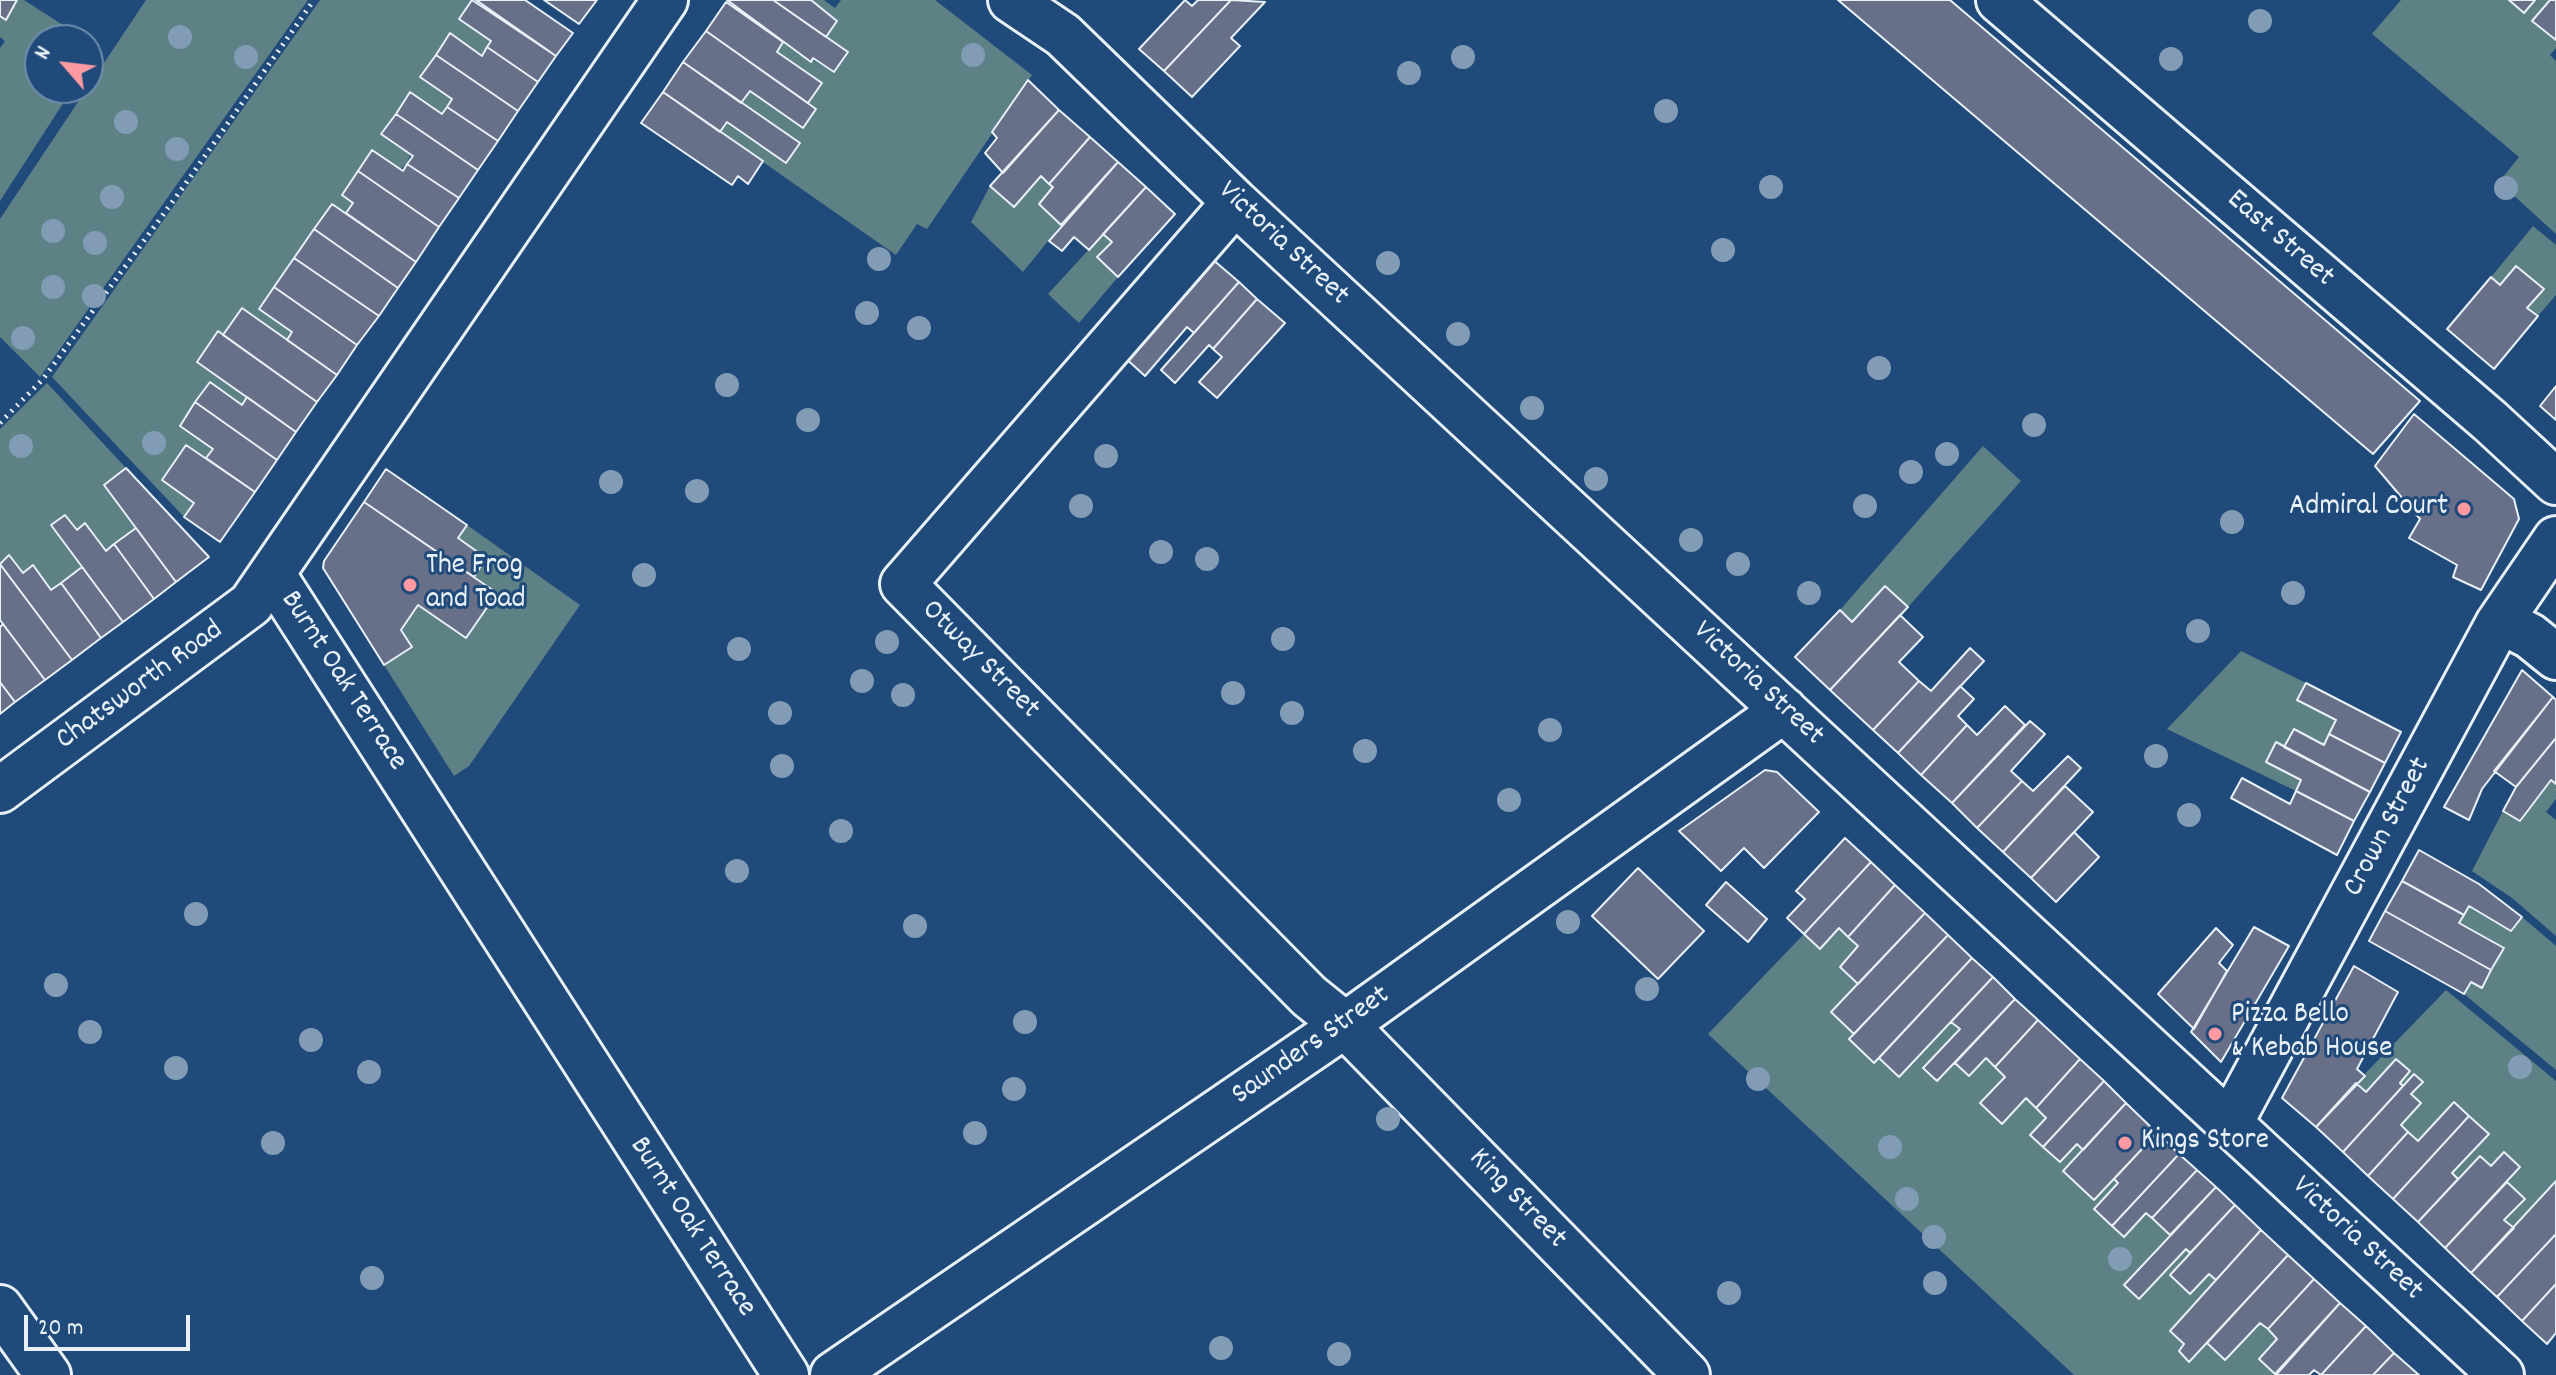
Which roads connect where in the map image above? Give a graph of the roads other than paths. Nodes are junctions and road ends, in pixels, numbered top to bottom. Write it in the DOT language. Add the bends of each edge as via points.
graph roads {
  1 [pos="665,0"];
  2 [pos="1011,0"];
  3 [pos="1999,0"];
  4 [pos="1235,202"];
  5 [pos="2556,482"];
  6 [pos="2556,539"];
  7 [pos="273,575"];
  8 [pos="2501,621"];
  9 [pos="2556,657"];
  10 [pos="1784,710"];
  11 [pos="0,790"];
  12 [pos="1345,1025"];
  13 [pos="2230,1123"];
  14 [pos="0,1308"];
  15 [pos="48,1375"];
  16 [pos="786,1375"];
  17 [pos="833,1375"];
  18 [pos="1687,1375"];
  19 [pos="2501,1375"];
  1 -- 7 [label="street, Burnt Oak Terrace"];
  2 -- 4 [label="street, Victoria Street" via="1063,35"];
  3 -- 5 [label="street, East Street"];
  4 -- 10 [label="street, Victoria Street"];
  4 -- 12 [label="street, Otway Street" via="903,584 1309,996"];
  6 -- 8 [label="street, Crown Street"];
  7 -- 11 [label="street, Chatsworth Road" via="251,604 220,630"];
  7 -- 16 [label="street, Burnt Oak Terrace"];
  8 -- 9 [label="street"];
  8 -- 13 [label="street, Crown Street"];
  10 -- 12 [label="street, Saunders Street"];
  10 -- 13 [label="street, Victoria Street"];
  12 -- 17 [label="street, Saunders Street"];
  12 -- 18 [label="street, King Street"];
  13 -- 19 [label="street, Victoria Street"];
  14 -- 15 [label="street"];
}
